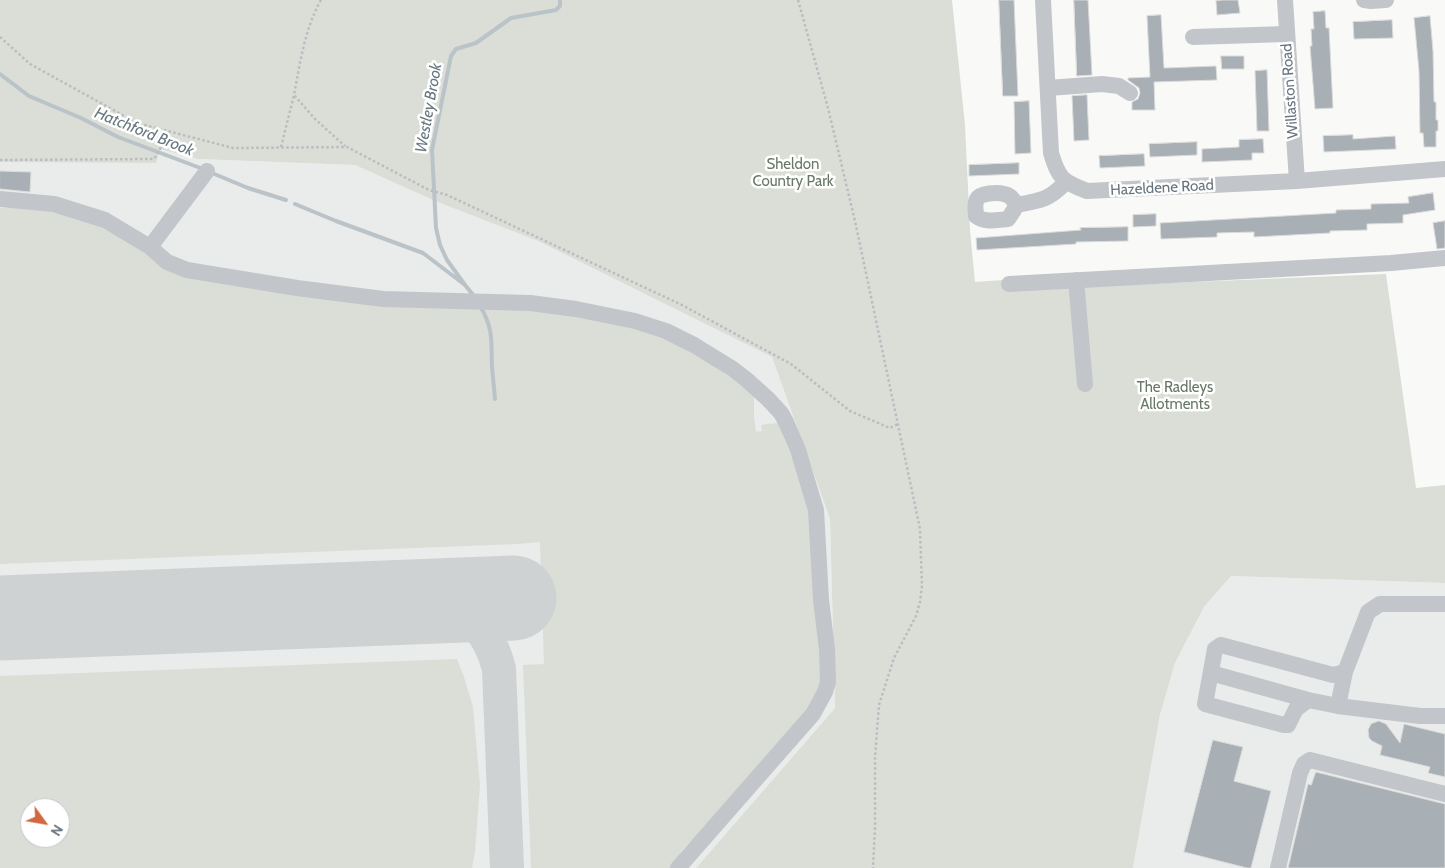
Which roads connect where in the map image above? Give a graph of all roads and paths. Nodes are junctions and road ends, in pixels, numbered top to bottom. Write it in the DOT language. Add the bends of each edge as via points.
graph roads {
  1 [pos="320,0"];
  2 [pos="798,0"];
  3 [pos="1043,0"];
  4 [pos="1285,0"];
  5 [pos="1364,0"];
  6 [pos="1386,0"];
  7 [pos="1286,34"];
  8 [pos="0,37"];
  9 [pos="1193,37"];
  10 [pos="1048,88"];
  11 [pos="1130,93"];
  12 [pos="294,95"];
  13 [pos="170,132"];
  14 [pos="281,147"];
  15 [pos="347,147"];
  16 [pos="0,160"];
  17 [pos="1445,169"];
  18 [pos="207,171"];
  19 [pos="1296,181"];
  20 [pos="1066,182"];
  21 [pos="0,199"];
  22 [pos="1016,205"];
  23 [pos="150,247"];
  24 [pos="1445,258"];
  25 [pos="1076,280"];
  26 [pos="1009,284"];
  27 [pos="1085,384"];
  28 [pos="898,424"];
  29 [pos="1445,604"];
  30 [pos="1344,672"];
  31 [pos="1211,673"];
  32 [pos="1308,700"];
  33 [pos="1338,706"];
  34 [pos="1445,716"];
  35 [pos="1445,794"];
  36 [pos="678,868"];
  37 [pos="873,868"];
  38 [pos="1278,868"];
  1 -- 12 [label="path" via="307,34"];
  2 -- 28 [label="path" via="855,220"];
  3 -- 10 [label="street"];
  4 -- 7 [label="street, Willaston Road"];
  5 -- 6 [label="street"];
  7 -- 9 [label="street"];
  7 -- 19 [label="street, Willaston Road"];
  8 -- 13 [label="path" via="30,64 137,124"];
  10 -- 11 [label="street" via="1102,84 1118,86"];
  10 -- 20 [label="street" via="1052,153 1056,169"];
  12 -- 14 [label="path"];
  12 -- 15 [label="path" via="315,120"];
  13 -- 14 [label="path" via="233,148"];
  13 -- 16 [label="path" via="154,159"];
  14 -- 15 [label="path"];
  15 -- 28 [label="path" via="429,190 447,195 682,305 791,364 850,411 890,428"];
  17 -- 19 [label="street, Hazeldene Road"];
  18 -- 23 [label="street"];
  19 -- 20 [label="street, Hazeldene Road" via="1087,191"];
  20 -- 22 [label="street" via="1057,192 1041,201"];
  21 -- 23 [label="street" via="62,206 104,220"];
  23 -- 36 [label="street" via="174,265 204,274 383,299 530,303 604,314 655,326 733,369 781,413 798,450 817,522 828,682 813,714"];
  24 -- 25 [label="street"];
  25 -- 26 [label="street"];
  25 -- 27 [label="street"];
  28 -- 37 [label="path" via="920,529 922,586 916,616 894,658 879,705"];
  29 -- 30 [label="street" via="1380,604 1368,612"];
  30 -- 31 [label="street" via="1333,674 1220,645 1215,649"];
  30 -- 33 [label="street"];
  31 -- 32 [label="street"];
  31 -- 32 [label="street" via="1205,704 1288,725 1296,709"];
  32 -- 33 [label="street"];
  33 -- 34 [label="street"];
  35 -- 38 [label="street" via="1310,760 1300,773"];
}
